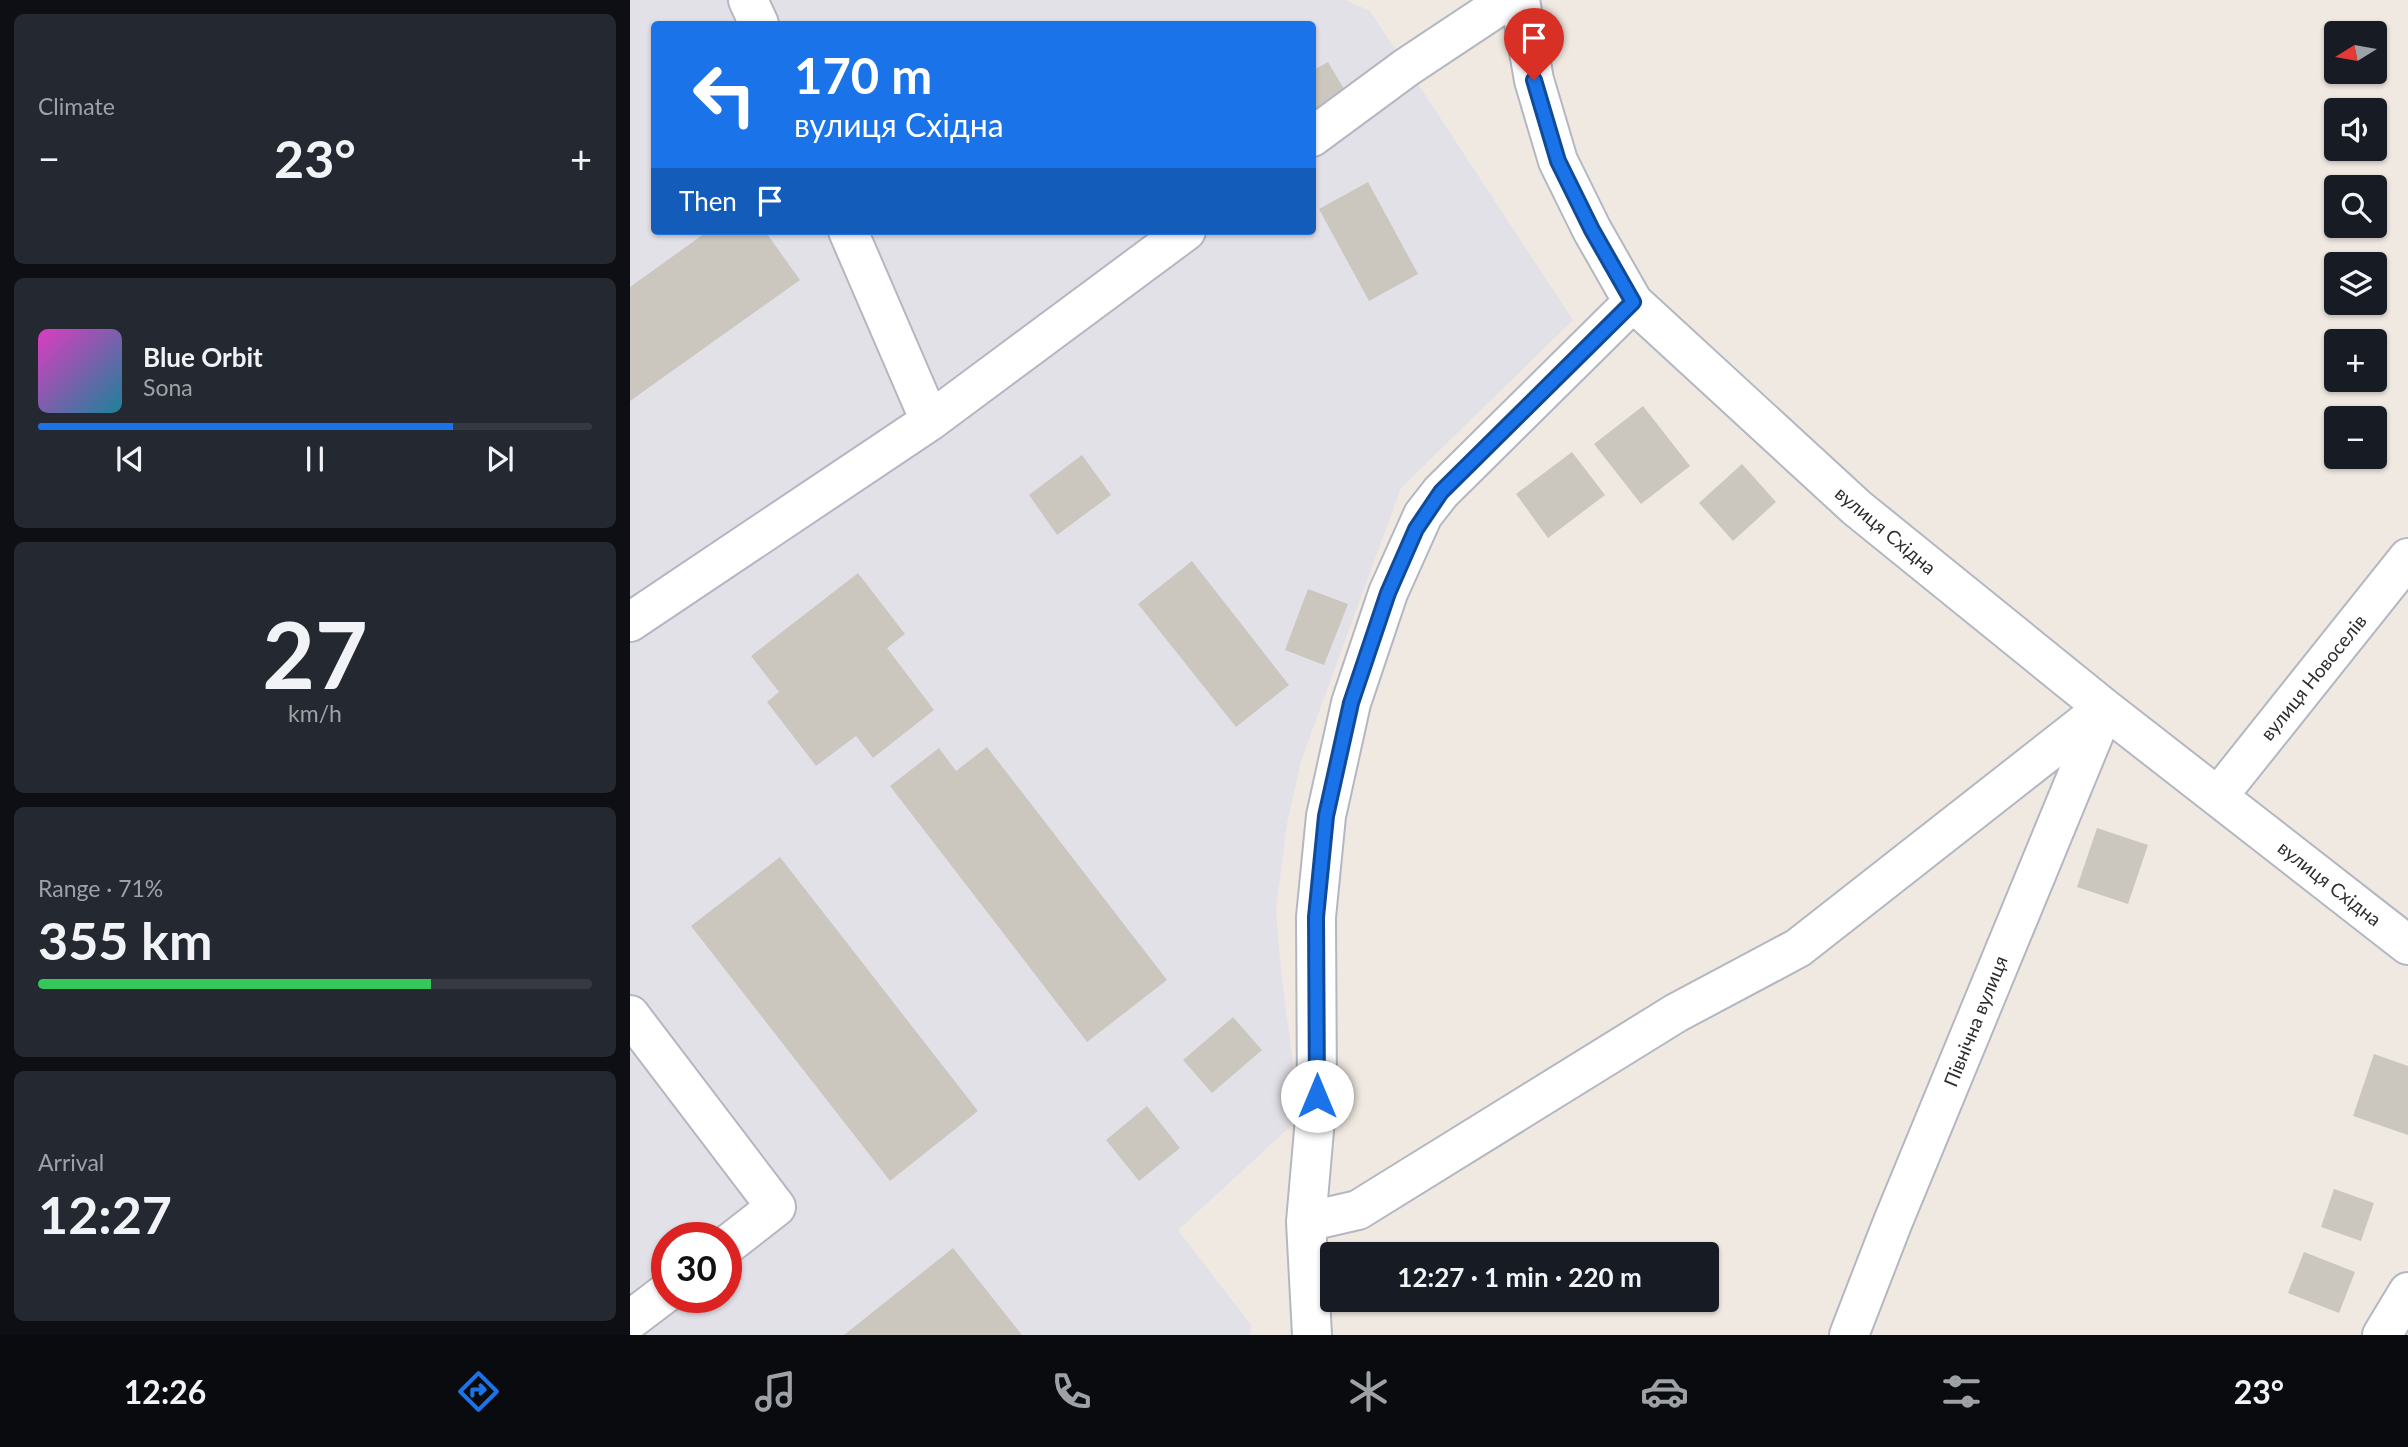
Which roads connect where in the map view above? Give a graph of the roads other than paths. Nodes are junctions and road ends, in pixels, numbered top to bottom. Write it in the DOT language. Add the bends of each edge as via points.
graph roads {
  1 [pos="748,0"];
  2 [pos="1508,0"];
  3 [pos="1520,0"];
  4 [pos="758,21"];
  5 [pos="1316,134"];
  6 [pos="850,235"];
  7 [pos="1181,235"];
  8 [pos="1633,302"];
  9 [pos="930,421"];
  10 [pos="2408,558"];
  11 [pos="630,622"];
  12 [pos="2105,708"];
  13 [pos="2219,795"];
  14 [pos="2408,945"];
  15 [pos="630,1015"];
  16 [pos="1306,1222"];
  17 [pos="742,1234"];
  18 [pos="2408,1292"];
  19 [pos="651,1304"];
  20 [pos="630,1320"];
  21 [pos="1312,1335"];
  22 [pos="1850,1335"];
  23 [pos="2382,1335"];
  1 -- 4 [label="street"];
  2 -- 5 [label="street"];
  3 -- 8 [label="street, вулиця Східна" via="1534,80 1558,161"];
  6 -- 9 [label="street"];
  7 -- 9 [label="street"];
  8 -- 12 [label="street, вулиця Східна" via="1857,508"];
  8 -- 16 [label="street" via="1441,492 1423,515 1388,593 1351,703 1326,816 1316,917 1317,1096"];
  9 -- 11 [label="street"];
  10 -- 13 [label="street, вулиця Новоселів"];
  12 -- 13 [label="street, вулиця Східна"];
  12 -- 16 [label="street" via="1798,948 1676,1013 1358,1210"];
  12 -- 22 [label="street, Північна вулиця"];
  13 -- 14 [label="street, вулиця Східна"];
  15 -- 17 [label="street" via="776,1207"];
  16 -- 21 [label="street"];
  18 -- 23 [label="street"];
  19 -- 20 [label="street"];
}
